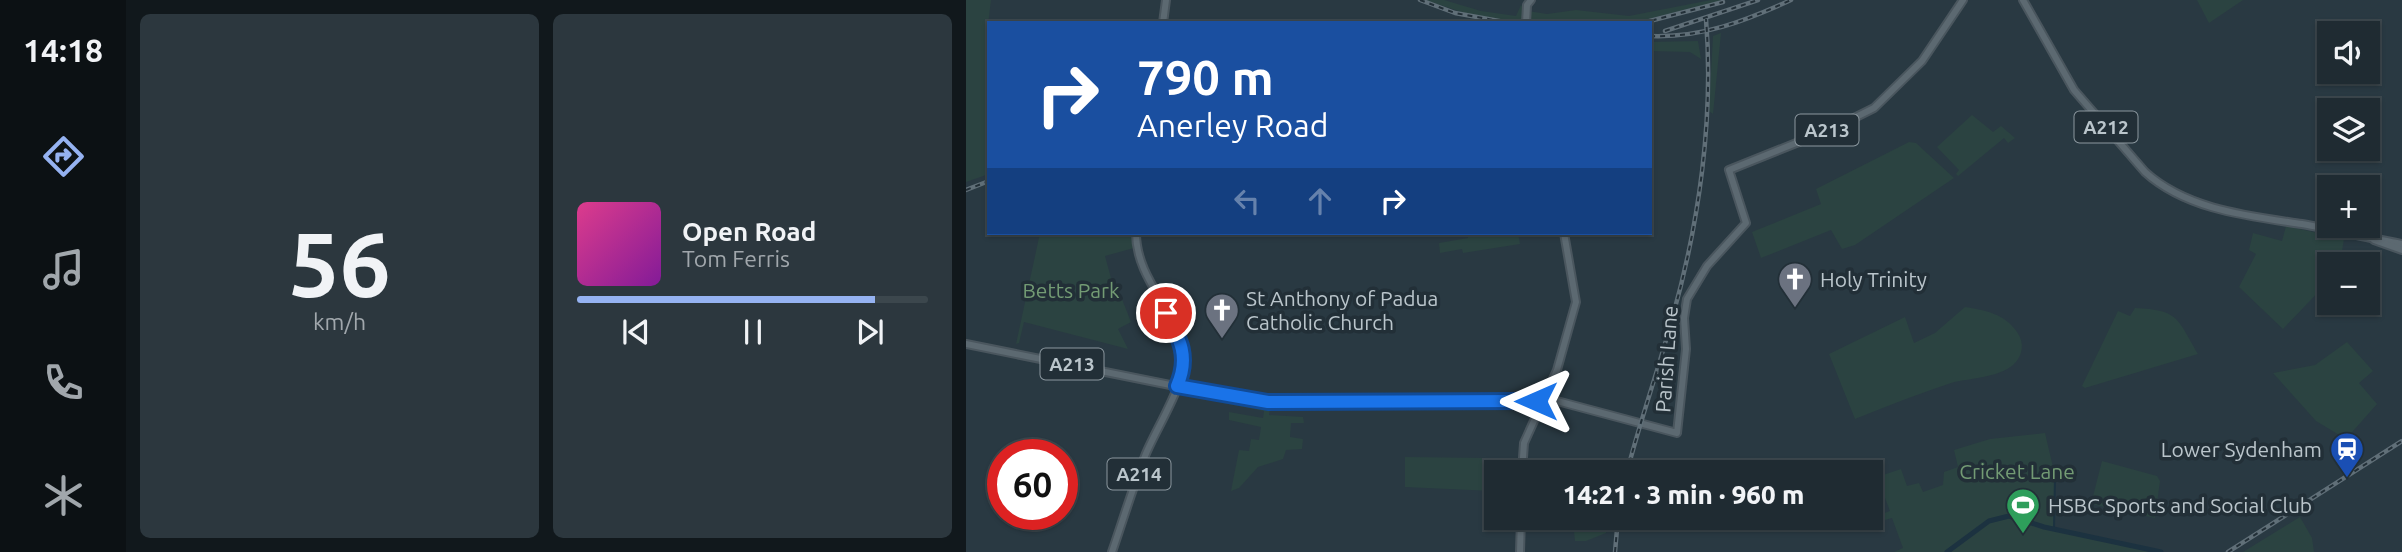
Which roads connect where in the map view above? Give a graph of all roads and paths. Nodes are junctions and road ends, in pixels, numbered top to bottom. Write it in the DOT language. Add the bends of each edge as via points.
graph roads {
  1 [pos="1166,0"];
  2 [pos="1963,0"];
  3 [pos="2023,0"];
  4 [pos="1529,2"];
  5 [pos="1163,21"];
  6 [pos="1526,21"];
  7 [pos="1136,235"];
  8 [pos="1564,235"];
  9 [pos="2372,239"];
  10 [pos="2402,244"];
  11 [pos="2402,250"];
  12 [pos="966,344"];
  13 [pos="1177,386"];
  14 [pos="1543,401"];
  15 [pos="1523,460"];
  16 [pos="1521,530"];
  17 [pos="1112,552"];
  18 [pos="1520,552"];
  1 -- 5 [label="main road"];
  2 -- 14 [label="main road, Parish Lane / A213" via="1922,61 1874,107 1729,170 1746,223 1707,266 1687,299 1676,433 1580,405"];
  3 -- 9 [label="main road, A212" via="2074,90 2154,180 2188,199 2222,210"];
  4 -- 6 [label="main road"];
  7 -- 13 [label="main road, A214" via="1146,273 1183,348 1184,365"];
  8 -- 14 [label="main road" via="1576,303"];
  9 -- 10 [label="main road, A212"];
  9 -- 11 [label="main road, A212"];
  12 -- 13 [label="main road, A213"];
  13 -- 14 [label="main road, A213" via="1268,402"];
  13 -- 17 [label="main road, A214" via="1145,457"];
  14 -- 15 [label="main road" via="1524,443"];
  16 -- 18 [label="main road"];
}
